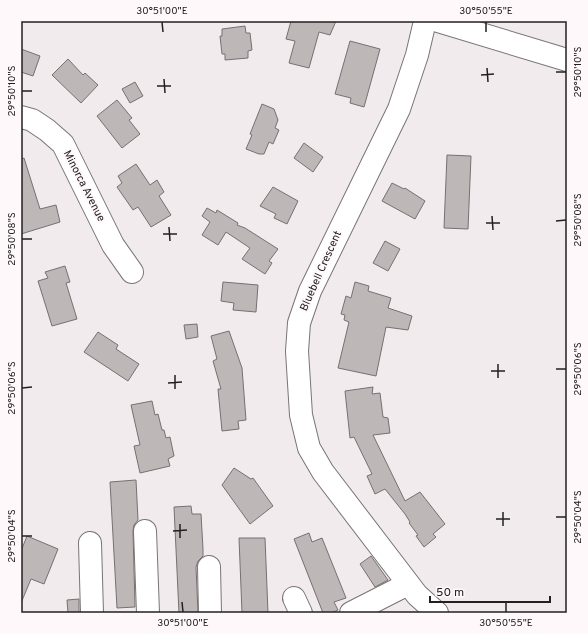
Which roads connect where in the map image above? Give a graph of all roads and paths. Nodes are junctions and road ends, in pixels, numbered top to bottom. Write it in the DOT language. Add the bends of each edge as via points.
graph roads {
  1 [pos="425,21"];
  2 [pos="438,21"];
  3 [pos="567,60"];
  4 [pos="21,117"];
  5 [pos="132,272"];
  6 [pos="145,531"];
  7 [pos="90,543"];
  8 [pos="209,566"];
  9 [pos="408,584"];
  10 [pos="92,613"];
  11 [pos="148,613"];
  12 [pos="210,613"];
  13 [pos="351,613"];
  14 [pos="437,613"];
  1 -- 9 [label="street, Bluebell Crescent" via="399,109 310,291 299,323 297,351 301,415 309,448 322,472"];
  2 -- 3 [label="street"];
  4 -- 5 [label="street, Minorca Avenue" via="42,126 63,144 113,245"];
  6 -- 11 [label="street"];
  7 -- 10 [label="street"];
  8 -- 12 [label="street"];
  9 -- 13 [label="street"];
  9 -- 14 [label="street, Bluebell Crescent"];
}
